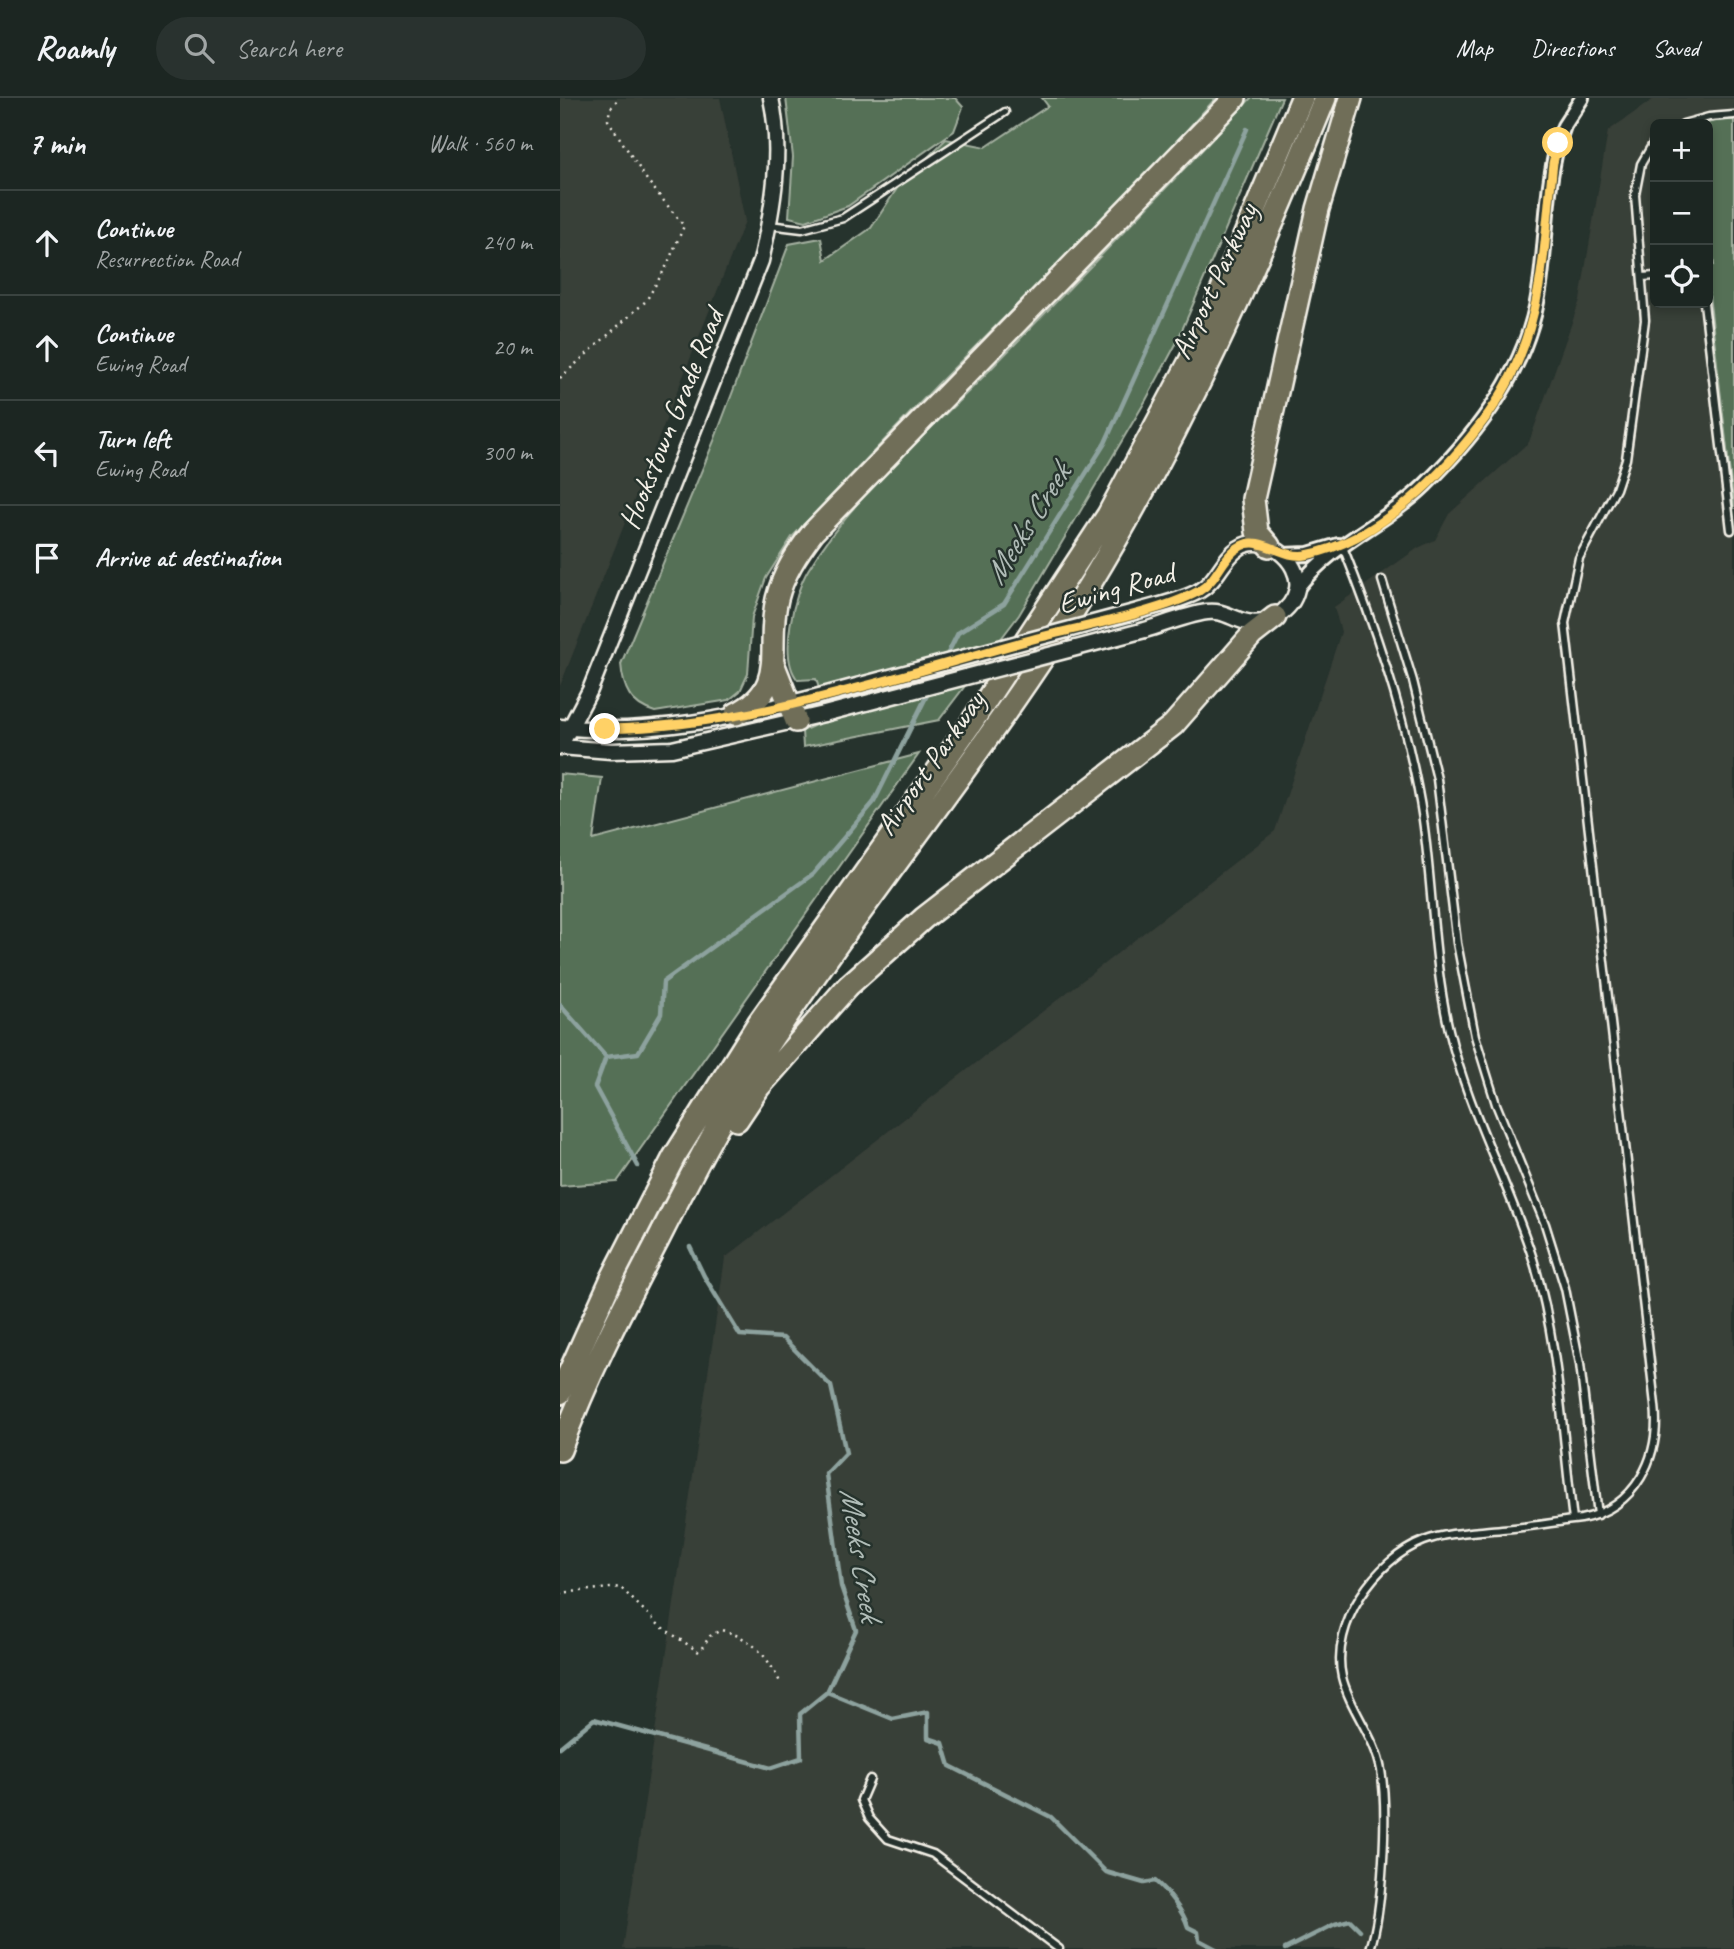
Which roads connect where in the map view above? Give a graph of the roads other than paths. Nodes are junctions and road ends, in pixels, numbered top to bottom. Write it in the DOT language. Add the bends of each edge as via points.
graph roads {
  1 [pos="771,98"];
  2 [pos="1236,98"];
  3 [pos="1302,98"];
  4 [pos="1325,98"];
  5 [pos="1350,98"];
  6 [pos="1582,98"];
  7 [pos="1005,112"];
  8 [pos="1734,115"];
  9 [pos="1701,119"];
  10 [pos="1650,149"];
  11 [pos="769,225"];
  12 [pos="1650,276"];
  13 [pos="1643,277"];
  14 [pos="1705,308"];
  15 [pos="1731,530"];
  16 [pos="1342,544"];
  17 [pos="1276,551"];
  18 [pos="1382,580"];
  19 [pos="1297,588"];
  20 [pos="1275,617"];
  21 [pos="773,663"];
  22 [pos="793,712"];
  23 [pos="736,714"];
  24 [pos="566,727"];
  25 [pos="560,747"];
  26 [pos="665,1226"];
  27 [pos="560,1393"];
  28 [pos="560,1450"];
  29 [pos="1598,1515"];
  30 [pos="1573,1520"];
  31 [pos="870,1780"];
  32 [pos="1059,1949"];
  33 [pos="1370,1949"];
  1 -- 11 [label="street, Hookstown Grade Road" via="776,120 775,200"];
  2 -- 21 [label="highway" via="807,540 777,596 771,632"];
  3 -- 27 [label="highway, Airport Parkway" via="1200,342 1108,515 970,725 759,1022 674,1157"];
  4 -- 26 [label="highway, Airport Parkway" via="1214,355 1089,586 754,1066"];
  5 -- 17 [label="highway" via="1318,209 1253,499 1257,532"];
  6 -- 16 [label="street" via="1564,126 1555,153 1537,303 1516,366 1489,412 1453,457 1392,514"];
  7 -- 11 [label="lane" via="843,218 802,229"];
  8 -- 9 [label="lane"];
  10 -- 13 [label="lane" via="1641,164 1635,195"];
  11 -- 24 [label="street, Hookstown Grade Road" via="737,328"];
  12 -- 13 [label="lane"];
  13 -- 29 [label="lane" via="1644,332 1626,459 1616,489 1579,558 1564,624 1657,1428 1649,1463 1638,1484"];
  14 -- 15 [label="lane"];
  16 -- 17 [label="street" via="1308,554"];
  16 -- 19 [label="street"];
  16 -- 30 [label="lane" via="1399,711 1413,767 1425,835 1438,978 1454,1051 1474,1115 1521,1225 1542,1293 1557,1375"];
  17 -- 19 [label="street" via="1292,566"];
  17 -- 22 [label="street, Ewing Road, bridge" via="1253,543 1241,546 1200,590 1138,611 823,695"];
  18 -- 29 [label="lane" via="1437,779 1457,943 1475,1036 1496,1104 1545,1224 1567,1299 1580,1364"];
  19 -- 20 [label="street" via="1286,610"];
  20 -- 22 [label="street, Ewing Road, bridge" via="1254,623 1206,612 824,714"];
  20 -- 26 [label="highway" via="1252,635 1173,725 924,918 848,986 759,1087"];
  21 -- 22 [label="highway"];
  21 -- 23 [label="highway" via="763,696"];
  22 -- 23 [label="street, Ewing Road"];
  22 -- 25 [label="street, Ewing Road" via="672,749"];
  23 -- 24 [label="street, Ewing Road" via="659,727"];
  24 -- 25 [label="street, Hookstown Grade Road"];
  26 -- 28 [label="highway, Airport Parkway"];
  29 -- 30 [label="lane"];
  30 -- 33 [label="lane" via="1450,1535 1414,1545 1374,1577 1354,1611 1342,1648 1342,1677 1374,1745 1383,1785 1379,1901"];
  31 -- 32 [label="lane" via="861,1800 882,1834 903,1846 933,1854"];
}
